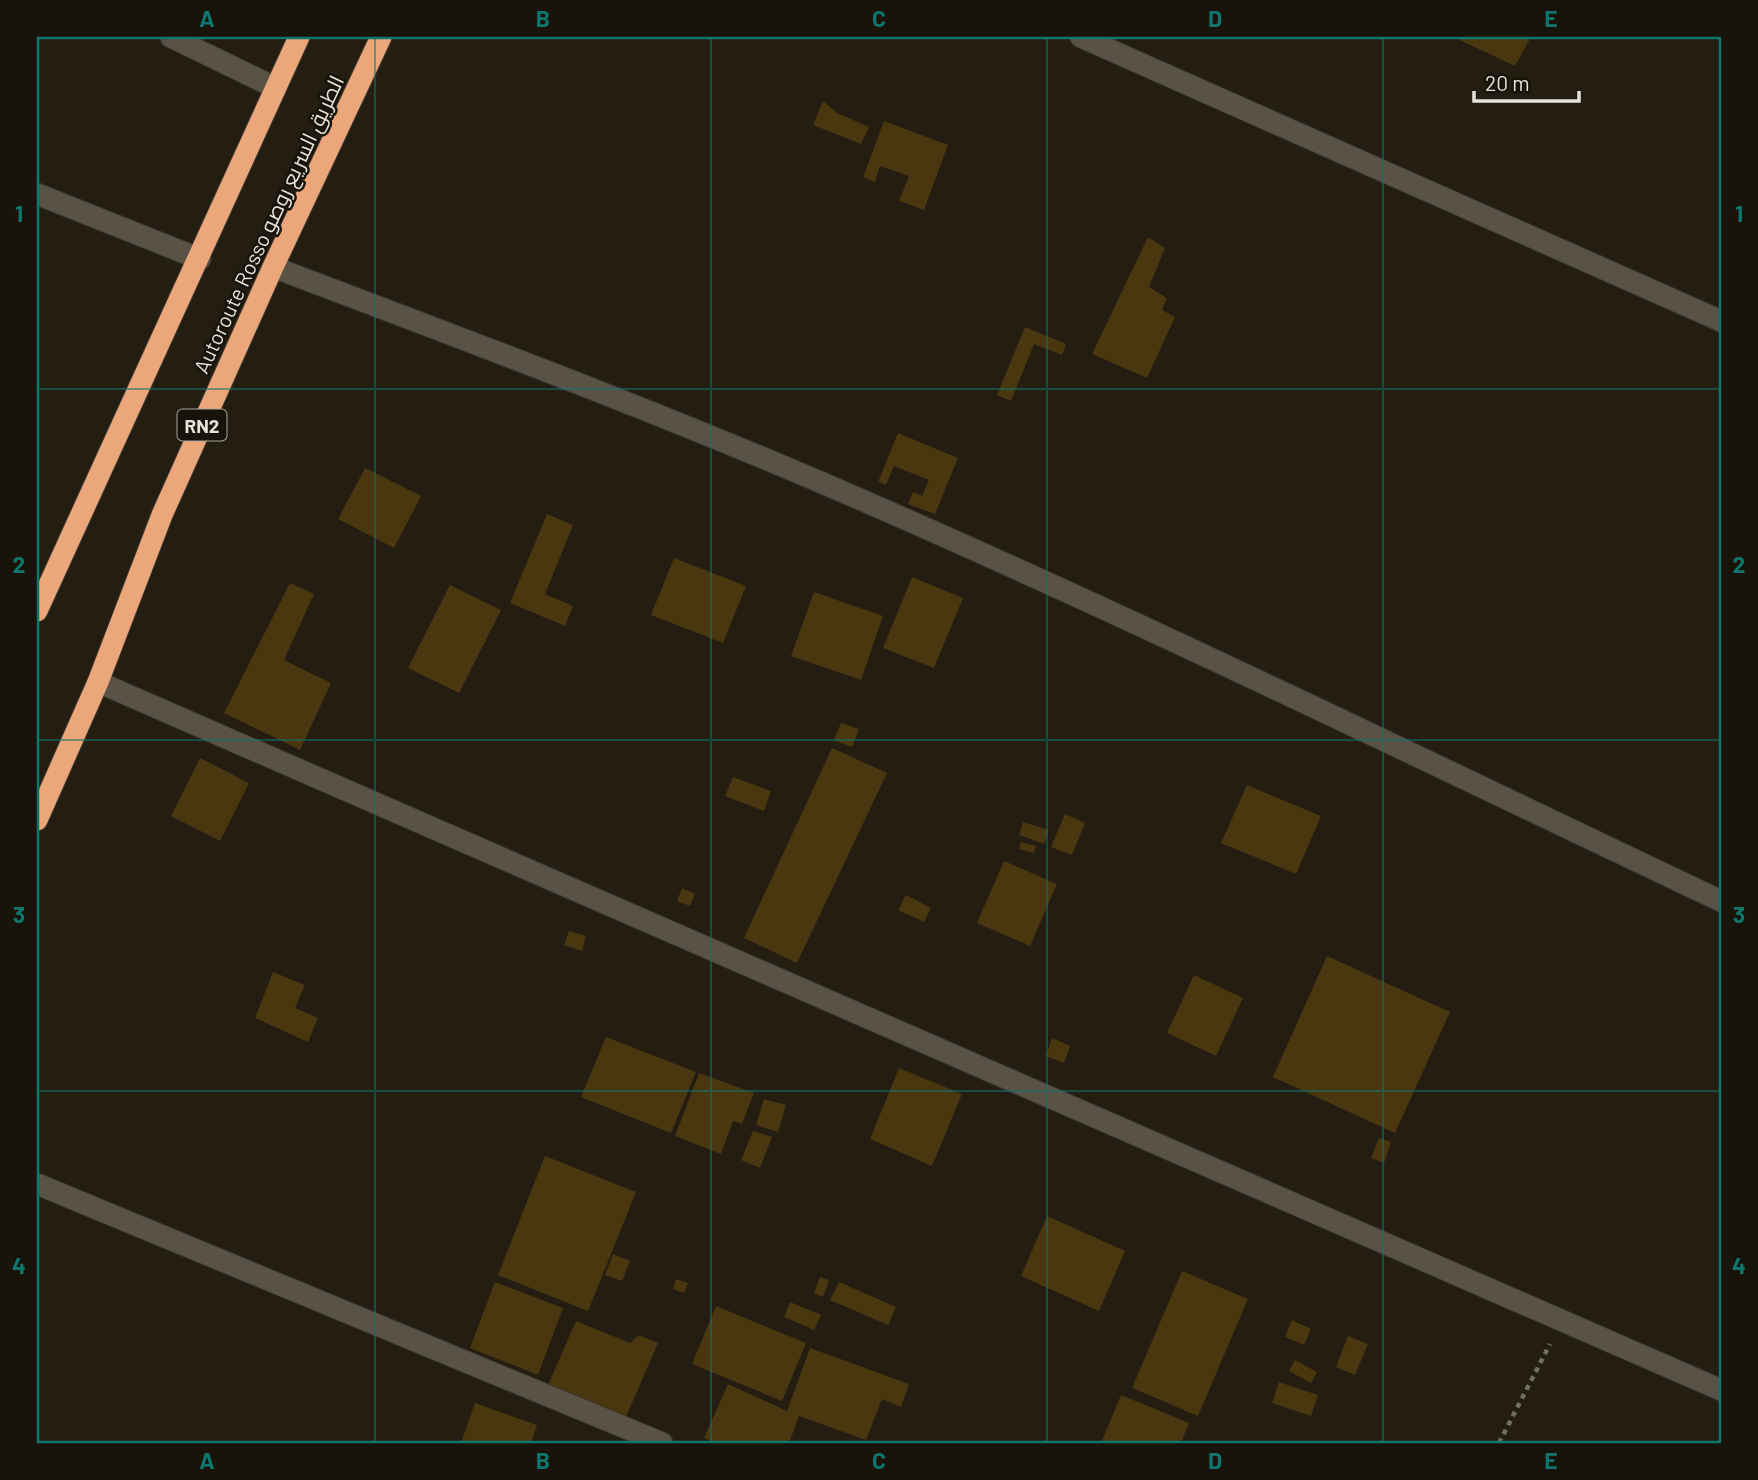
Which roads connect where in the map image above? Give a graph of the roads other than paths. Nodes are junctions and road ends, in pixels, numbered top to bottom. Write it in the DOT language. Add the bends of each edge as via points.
graph roads {
  1 [pos="170,37"];
  2 [pos="299,37"];
  3 [pos="381,37"];
  4 [pos="1081,37"];
  5 [pos="276,88"];
  6 [pos="37,194"];
  7 [pos="200,259"];
  8 [pos="273,267"];
  9 [pos="1721,321"];
  10 [pos="37,611"];
  11 [pos="98,682"];
  12 [pos="37,820"];
  13 [pos="1721,901"];
  14 [pos="37,1184"];
  15 [pos="1721,1390"];
  16 [pos="662,1443"];
  1 -- 5 [label="street"];
  2 -- 5 [label="highway"];
  3 -- 8 [label="highway, Autoroute Rosso الطريق السريع روصو / RN2"];
  4 -- 9 [label="street"];
  5 -- 7 [label="highway"];
  6 -- 7 [label="street"];
  7 -- 10 [label="highway"];
  8 -- 11 [label="highway, Autoroute Rosso الطريق السريع روصو / RN2" via="162,515"];
  8 -- 13 [label="street" via="520,360 860,499 1029,574"];
  11 -- 12 [label="highway, Autoroute Rosso الطريق السريع روصو / RN2"];
  11 -- 15 [label="street"];
  14 -- 16 [label="street"];
}
